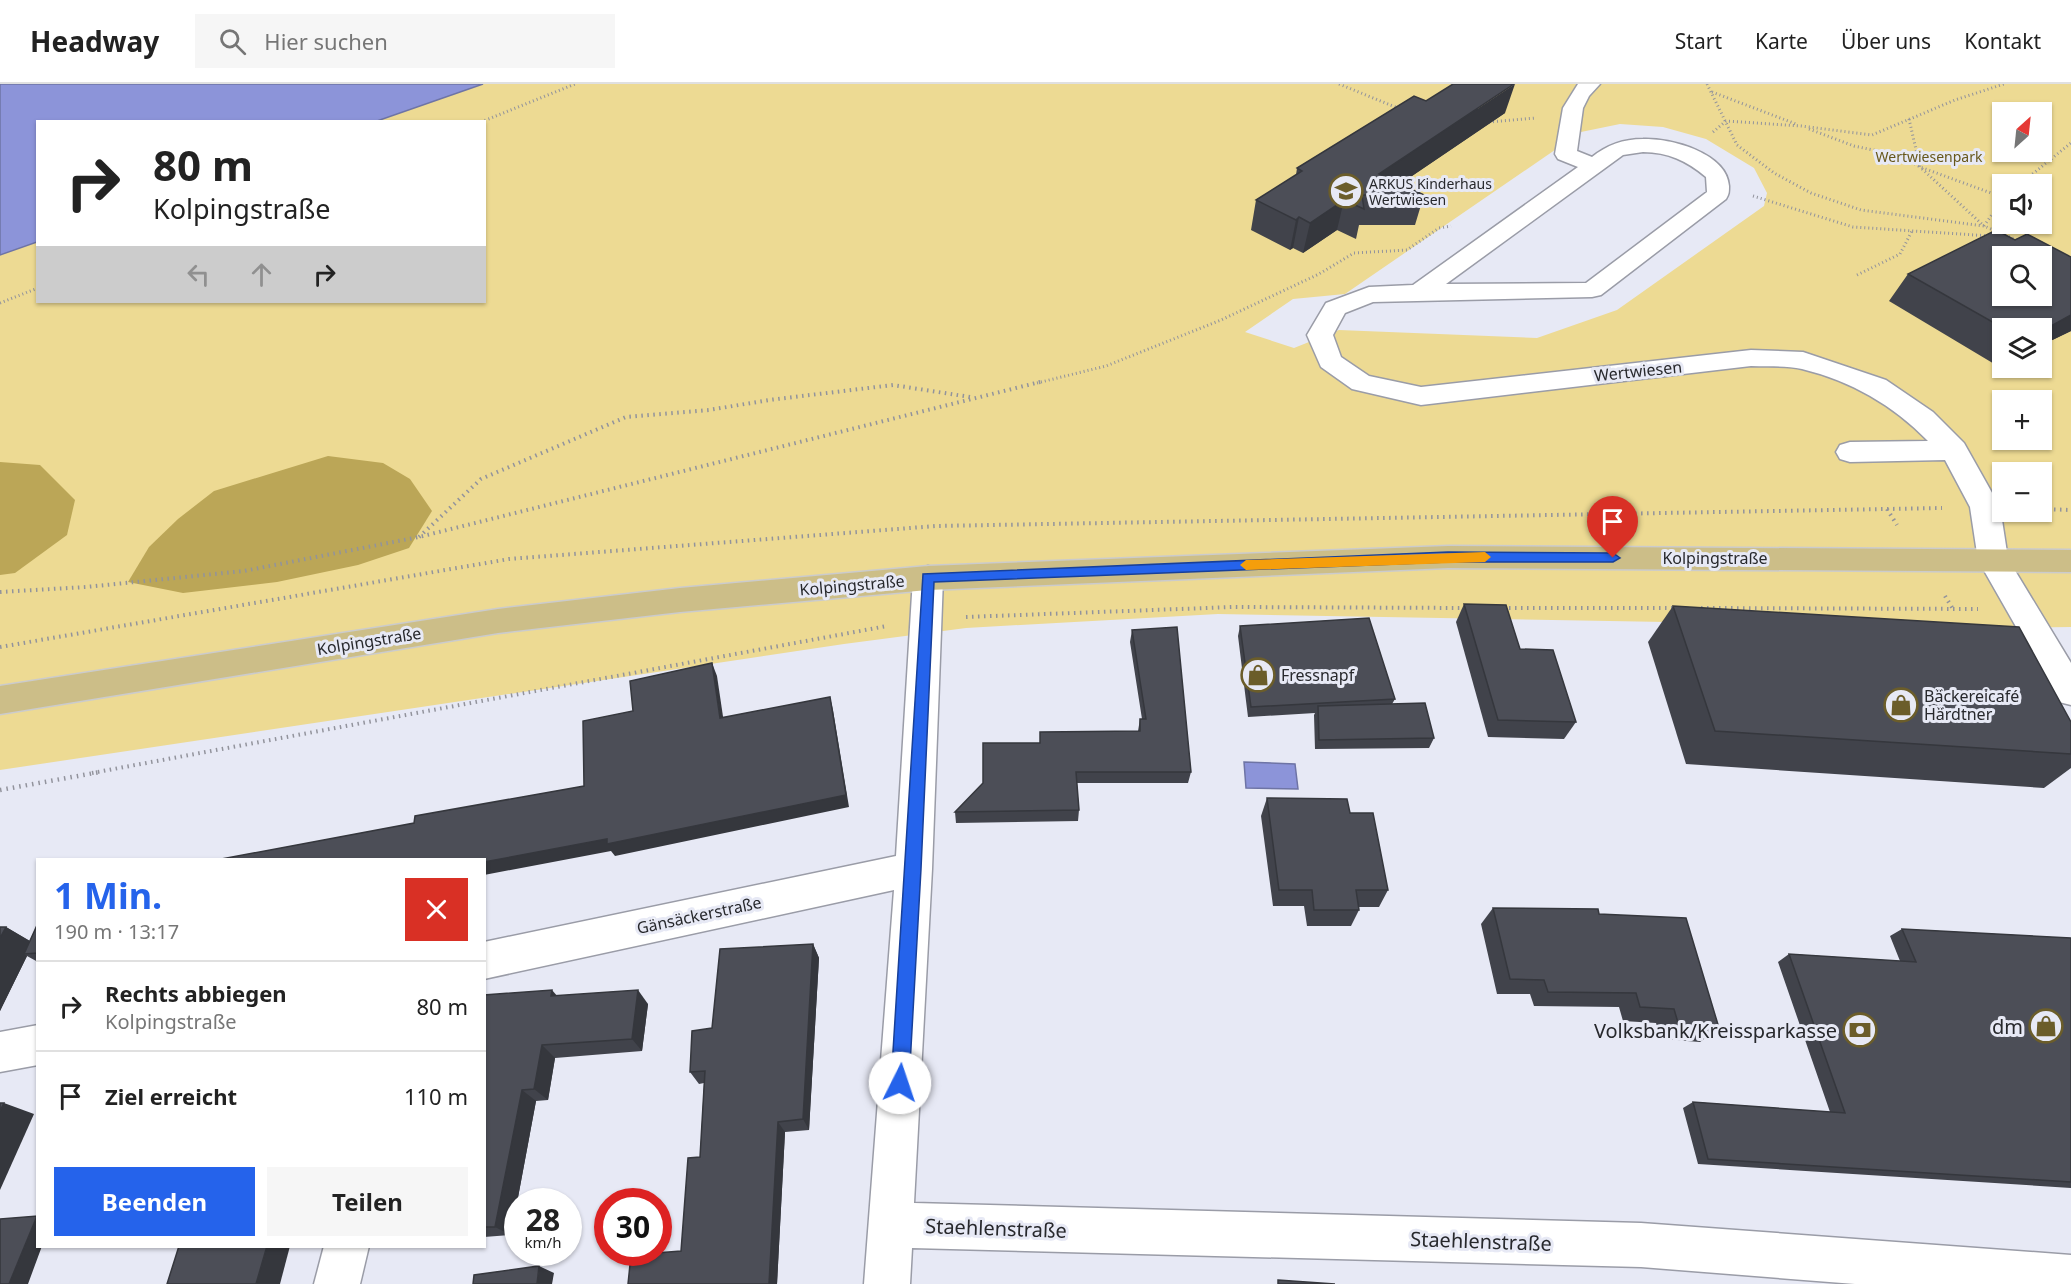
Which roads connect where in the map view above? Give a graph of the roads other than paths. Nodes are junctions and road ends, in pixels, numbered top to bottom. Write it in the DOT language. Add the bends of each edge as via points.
graph roads {
  1 [pos="1590,84"];
  2 [pos="1593,165"];
  3 [pos="1419,292"];
  4 [pos="1954,450"];
  5 [pos="1850,452"];
  6 [pos="1992,560"];
  7 [pos="2071,561"];
  8 [pos="928,578"];
  9 [pos="2071,692"];
  10 [pos="0,700"];
  11 [pos="914,869"];
  12 [pos="486,961"];
  13 [pos="36,1045"];
  14 [pos="0,1052"];
  15 [pos="891,1225"];
  16 [pos="346,1248"];
  17 [pos="2071,1278"];
  18 [pos="336,1284"];
  19 [pos="887,1284"];
  1 -- 2 [label="street" via="1577,95 1570,115 1566,153"];
  2 -- 3 [label="street, Wertwiesen"];
  2 -- 3 [label="street, Wertwiesen" via="1615,150 1659,145 1702,160 1718,175 1718,194 1592,290"];
  3 -- 4 [label="street, Wertwiesen" via="1369,295 1335,308 1320,335 1330,361 1361,383 1421,396 1751,358 1803,360 1877,386 1923,419"];
  4 -- 5 [label="street"];
  4 -- 6 [label="street, Wertwiesen" via="1985,507"];
  6 -- 7 [label="main road, Kolpingstraße"];
  6 -- 8 [label="main road, Kolpingstraße" via="1448,557"];
  6 -- 9 [label="street"];
  8 -- 10 [label="main road, Kolpingstraße" via="498,621"];
  8 -- 11 [label="street"];
  11 -- 12 [label="street, Gänsäckerstraße"];
  11 -- 15 [label="street"];
  13 -- 14 [label="street"];
  15 -- 17 [label="street, Staehlenstraße" via="1641,1245"];
  15 -- 19 [label="street"];
  16 -- 18 [label="street"];
}
